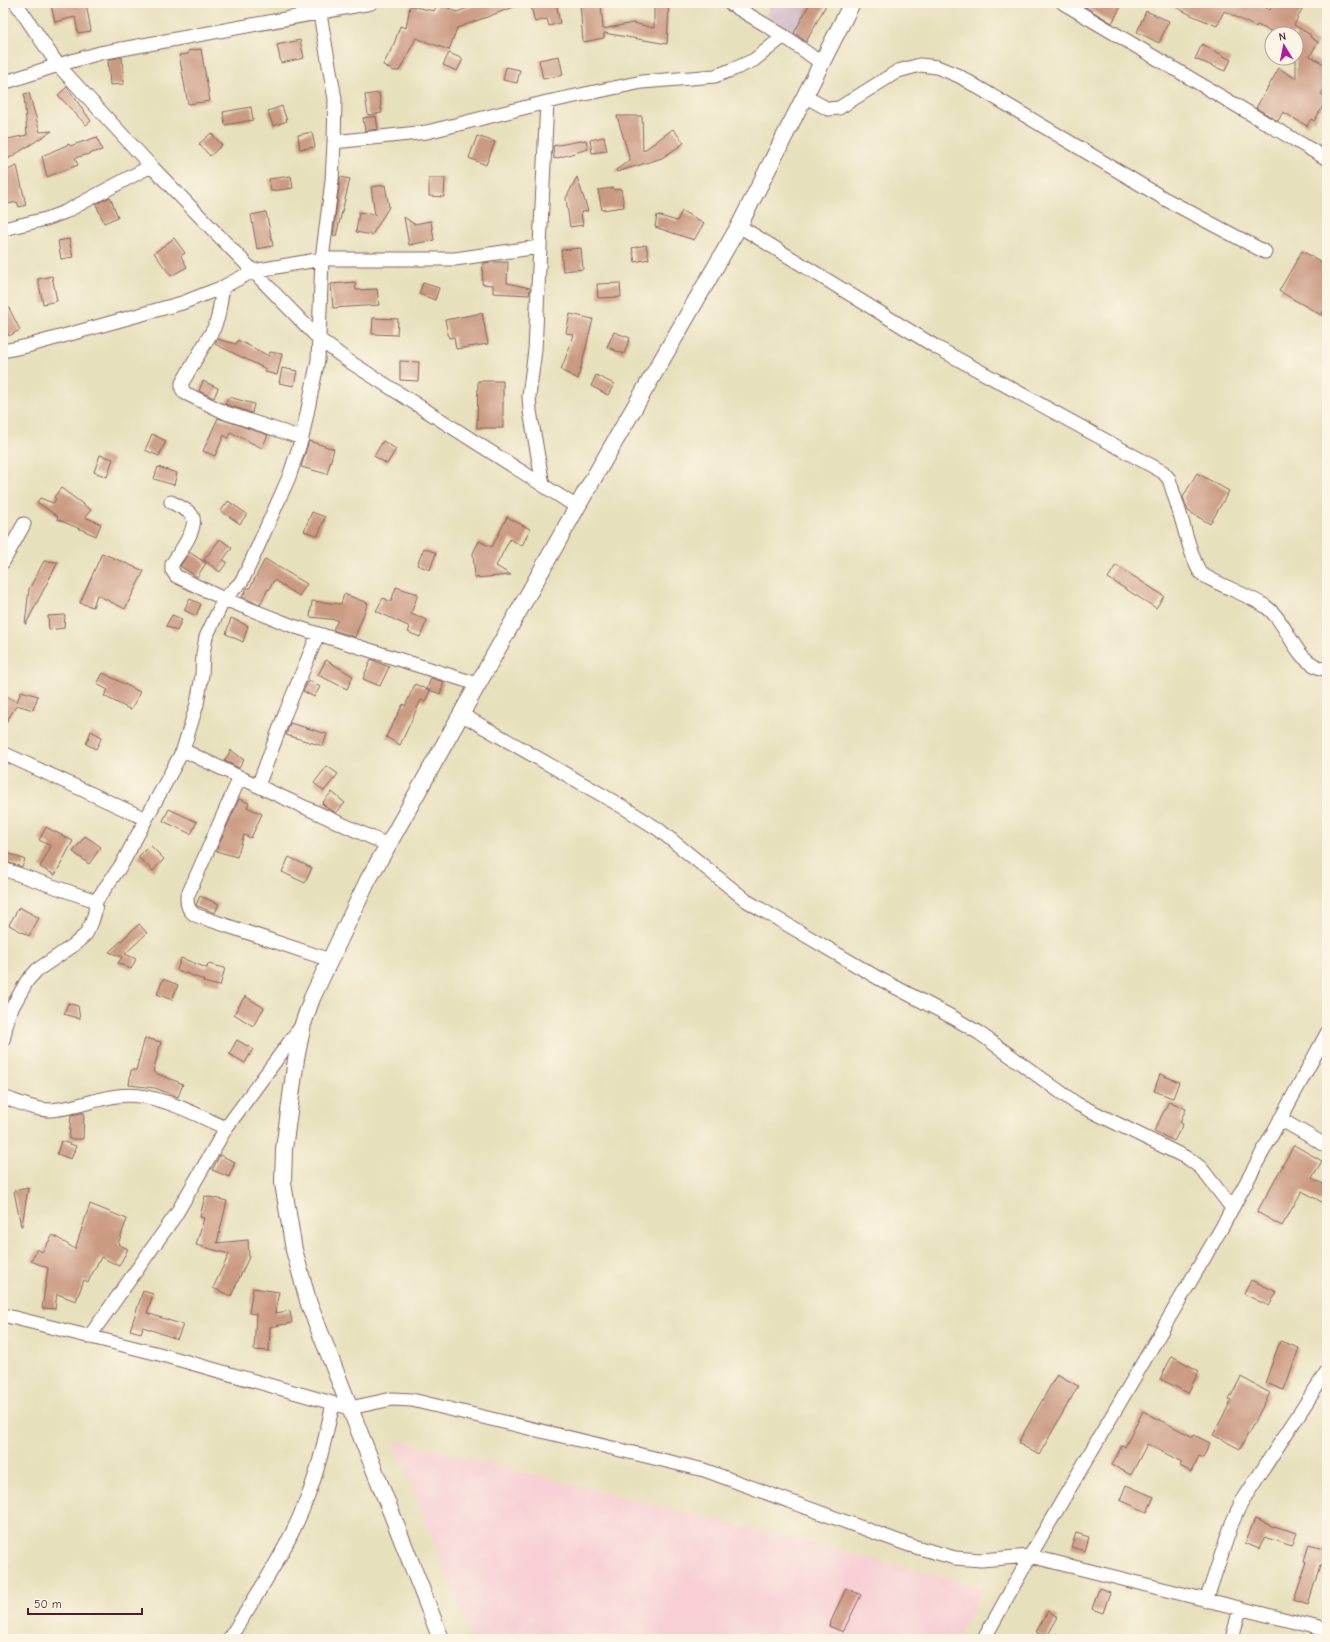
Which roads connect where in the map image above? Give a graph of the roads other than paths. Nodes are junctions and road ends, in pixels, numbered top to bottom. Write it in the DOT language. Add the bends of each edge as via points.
graph roads {
  1 [pos="16,3"];
  2 [pos="371,3"];
  3 [pos="729,3"];
  4 [pos="852,3"];
  5 [pos="1063,3"];
  6 [pos="319,8"];
  7 [pos="784,36"];
  8 [pos="821,63"];
  9 [pos="58,65"];
  10 [pos="3,83"];
  11 [pos="804,96"];
  12 [pos="547,102"];
  13 [pos="334,142"];
  14 [pos="1326,157"];
  15 [pos="150,166"];
  16 [pos="740,226"];
  17 [pos="3,229"];
  18 [pos="539,247"];
  19 [pos="1265,252"];
  20 [pos="322,259"];
  21 [pos="253,271"];
  22 [pos="223,287"];
  23 [pos="318,339"];
  24 [pos="3,351"];
  25 [pos="302,438"];
  26 [pos="543,485"];
  27 [pos="170,502"];
  28 [pos="577,507"];
  29 [pos="24,524"];
  30 [pos="3,562"];
  31 [pos="224,599"];
  32 [pos="318,634"];
  33 [pos="1327,670"];
  34 [pos="477,684"];
  35 [pos="461,714"];
  36 [pos="183,750"];
  37 [pos="3,753"];
  38 [pos="240,777"];
  39 [pos="258,786"];
  40 [pos="146,819"];
  41 [pos="388,845"];
  42 [pos="3,869"];
  43 [pos="96,901"];
  44 [pos="330,960"];
  45 [pos="303,1024"];
  46 [pos="1327,1033"];
  47 [pos="3,1040"];
  48 [pos="3,1097"];
  49 [pos="1280,1119"];
  50 [pos="226,1128"];
  51 [pos="1327,1146"];
  52 [pos="1232,1208"];
  53 [pos="3,1315"];
  54 [pos="89,1337"];
  55 [pos="1327,1371"];
  56 [pos="333,1404"];
  57 [pos="350,1408"];
  58 [pos="1030,1556"];
  59 [pos="1206,1601"];
  60 [pos="1240,1609"];
  61 [pos="1327,1630"];
  62 [pos="229,1639"];
  63 [pos="441,1639"];
  64 [pos="984,1639"];
  65 [pos="1232,1639"];
  1 -- 9 [label="street"];
  2 -- 6 [label="street"];
  3 -- 7 [label="street"];
  4 -- 8 [label="street"];
  5 -- 14 [label="street"];
  6 -- 9 [label="street" via="113,50"];
  6 -- 13 [label="street" via="335,99"];
  7 -- 8 [label="street"];
  7 -- 12 [label="street" via="754,60 715,76 642,82"];
  8 -- 11 [label="street"];
  9 -- 10 [label="street"];
  9 -- 15 [label="street"];
  11 -- 16 [label="street"];
  11 -- 19 [label="street" via="828,109 839,108 898,71 920,65 937,67 959,76 1165,199"];
  12 -- 13 [label="street" via="427,132"];
  12 -- 18 [label="street"];
  13 -- 20 [label="street"];
  15 -- 17 [label="street" via="65,212"];
  15 -- 21 [label="street"];
  16 -- 28 [label="street"];
  16 -- 33 [label="street" via="936,347 1163,472 1169,479 1193,557 1201,573 1266,607 1278,620 1298,652 1308,662"];
  18 -- 20 [label="street" via="455,259"];
  18 -- 26 [label="street" via="535,350 529,396"];
  20 -- 21 [label="street"];
  20 -- 23 [label="street"];
  21 -- 22 [label="street"];
  21 -- 23 [label="street"];
  22 -- 24 [label="street" via="182,303"];
  22 -- 25 [label="street" via="216,322 182,383 182,389 185,393 226,413"];
  23 -- 25 [label="street" via="318,360"];
  23 -- 26 [label="street"];
  25 -- 31 [label="street" via="289,477 242,581"];
  26 -- 28 [label="street"];
  27 -- 31 [label="street" via="190,513 194,519 194,527 172,564 172,570 176,576"];
  28 -- 34 [label="street"];
  29 -- 30 [label="street"];
  31 -- 32 [label="street"];
  31 -- 36 [label="street" via="206,638 197,704"];
  32 -- 34 [label="street"];
  32 -- 39 [label="street"];
  34 -- 35 [label="street"];
  35 -- 41 [label="street"];
  35 -- 52 [label="street" via="658,829 747,902 979,1033 1077,1104 1189,1159 1201,1168"];
  36 -- 38 [label="street"];
  36 -- 40 [label="street"];
  37 -- 40 [label="street"];
  38 -- 39 [label="street"];
  38 -- 44 [label="street" via="187,897 189,911"];
  39 -- 41 [label="street"];
  40 -- 43 [label="street" via="122,864"];
  41 -- 44 [label="street" via="368,880"];
  42 -- 43 [label="street"];
  43 -- 47 [label="street" via="92,922 86,934 37,970 22,988 9,1013"];
  44 -- 45 [label="street"];
  45 -- 50 [label="street"];
  45 -- 57 [label="street" via="288,1110 283,1183 294,1250 309,1304"];
  46 -- 49 [label="street"];
  48 -- 50 [label="street" via="34,1108 50,1110 115,1096 140,1095 169,1103"];
  49 -- 51 [label="street"];
  49 -- 52 [label="street"];
  50 -- 54 [label="street" via="175,1216"];
  52 -- 58 [label="street"];
  53 -- 54 [label="street"];
  54 -- 56 [label="street" via="159,1354"];
  55 -- 59 [label="street" via="1241,1503"];
  56 -- 57 [label="street"];
  56 -- 62 [label="street" via="319,1459 290,1537"];
  57 -- 58 [label="street" via="392,1399 412,1400 704,1470 909,1545 954,1558 981,1560"];
  57 -- 63 [label="street"];
  58 -- 59 [label="street"];
  58 -- 64 [label="street"];
  59 -- 60 [label="street"];
  60 -- 61 [label="street"];
  60 -- 65 [label="street"];
}
